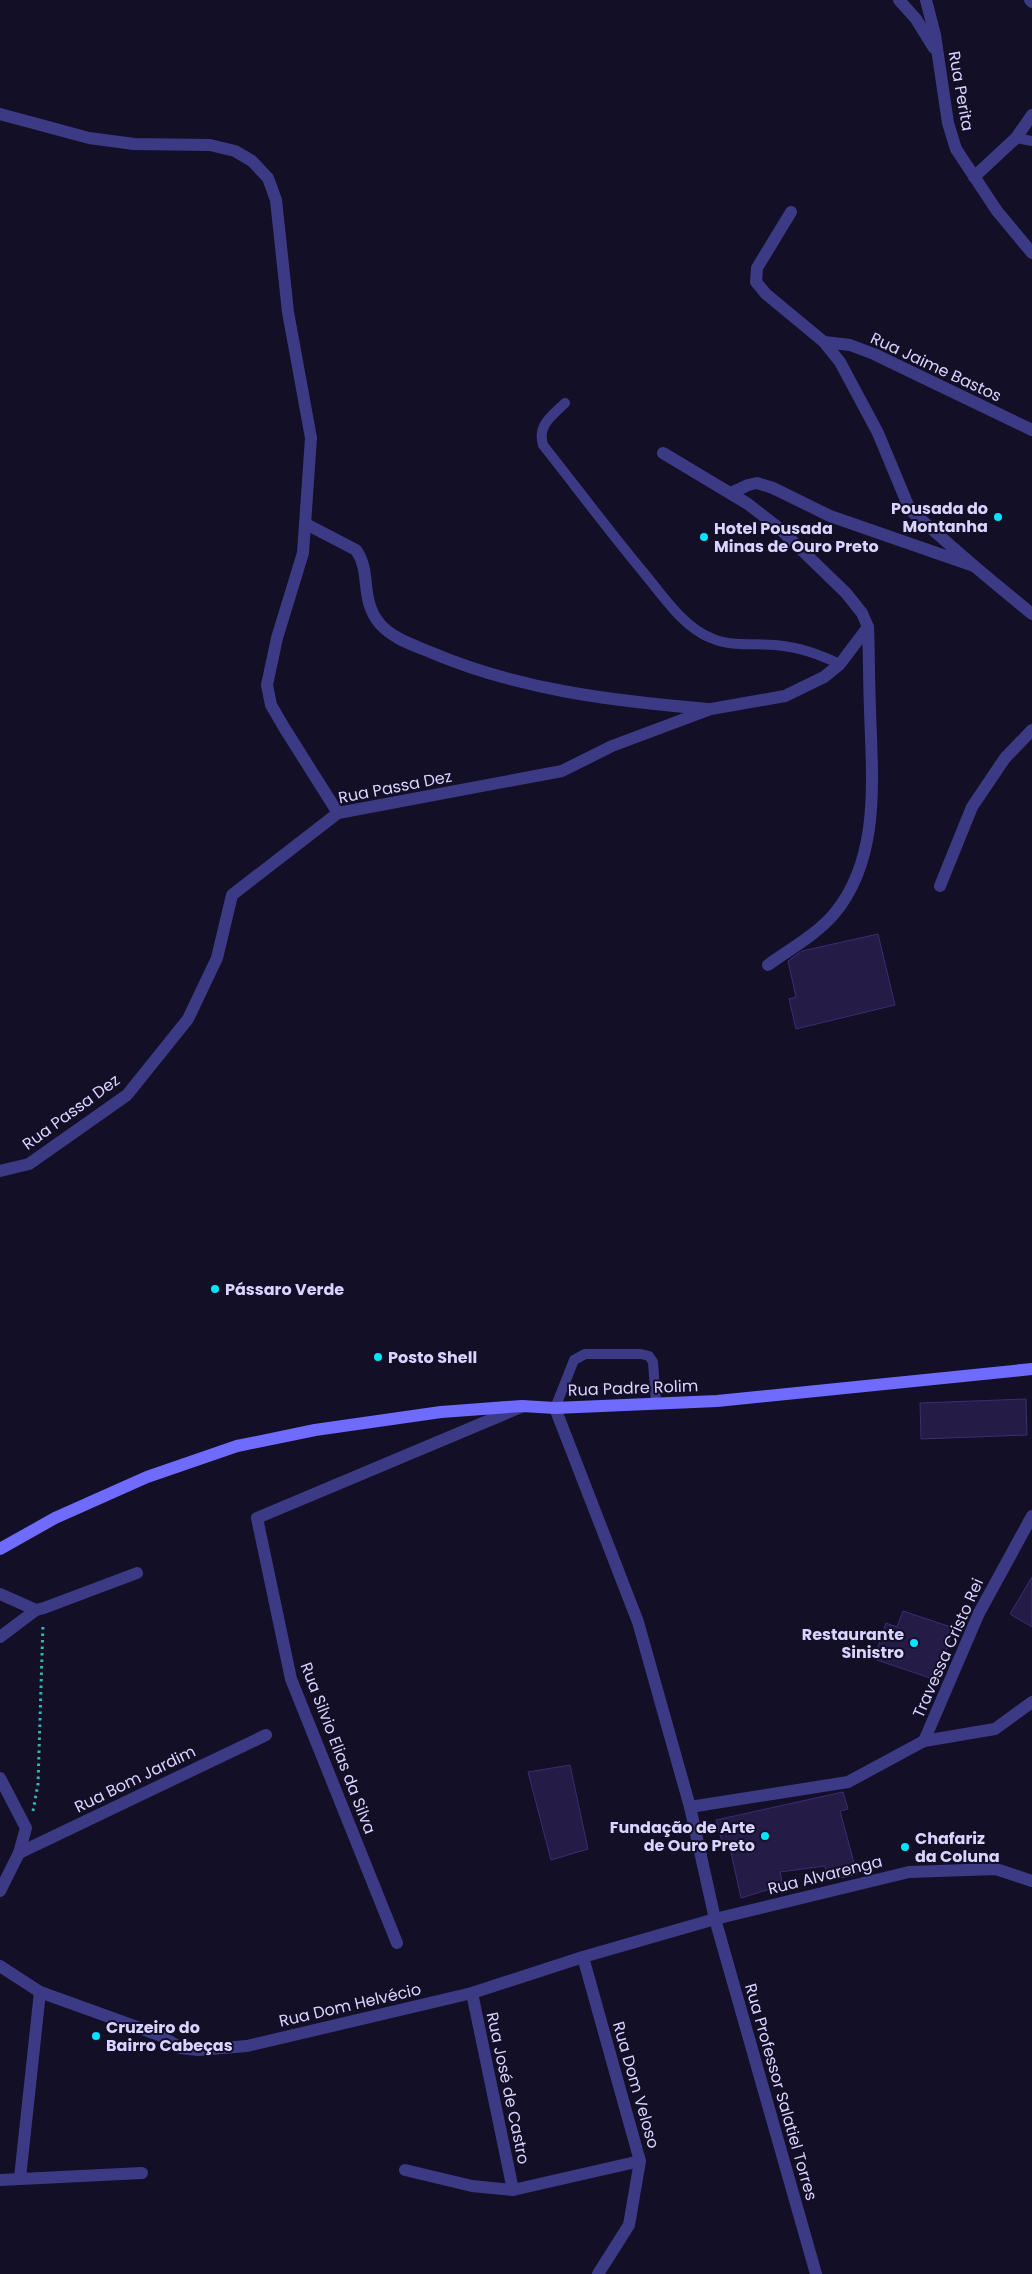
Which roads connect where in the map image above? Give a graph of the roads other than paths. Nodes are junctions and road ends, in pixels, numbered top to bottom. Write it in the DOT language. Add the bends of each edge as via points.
graph roads {
  1 [pos="898,0"];
  2 [pos="926,0"];
  3 [pos="938,54"];
  4 [pos="0,114"];
  5 [pos="1032,115"];
  6 [pos="1016,138"];
  7 [pos="1032,142"];
  8 [pos="974,177"];
  9 [pos="791,212"];
  10 [pos="1032,253"];
  11 [pos="824,342"];
  12 [pos="565,403"];
  13 [pos="1032,430"];
  14 [pos="663,453"];
  15 [pos="731,493"];
  16 [pos="306,524"];
  17 [pos="974,566"];
  18 [pos="1032,614"];
  19 [pos="868,626"];
  20 [pos="840,664"];
  21 [pos="711,709"];
  22 [pos="1032,730"];
  23 [pos="338,813"];
  24 [pos="940,886"];
  25 [pos="768,965"];
  26 [pos="0,1171"];
  27 [pos="1032,1369"];
  28 [pos="656,1403"];
  29 [pos="522,1406"];
  30 [pos="555,1408"];
  31 [pos="1032,1516"];
  32 [pos="0,1549"];
  33 [pos="136,1573"];
  34 [pos="0,1594"];
  35 [pos="40,1609"];
  36 [pos="0,1637"];
  37 [pos="1032,1702"];
  38 [pos="266,1735"];
  39 [pos="924,1741"];
  40 [pos="0,1778"];
  41 [pos="690,1808"];
  42 [pos="19,1853"];
  43 [pos="1032,1881"];
  44 [pos="0,1891"];
  45 [pos="716,1919"];
  46 [pos="397,1943"];
  47 [pos="583,1957"];
  48 [pos="0,1966"];
  49 [pos="40,1992"];
  50 [pos="472,1993"];
  51 [pos="640,2161"];
  52 [pos="405,2170"];
  53 [pos="142,2173"];
  54 [pos="20,2178"];
  55 [pos="0,2180"];
  56 [pos="513,2190"];
  57 [pos="598,2274"];
  58 [pos="816,2274"];
  1 -- 3 [label="street" via="916,19"];
  2 -- 3 [label="street, Rua Perita"];
  3 -- 8 [label="street, Rua Perita" via="952,139"];
  4 -- 16 [label="street" via="90,138 134,144 210,145 235,151 252,160 268,178 276,200 288,312 311,438"];
  5 -- 6 [label="street"];
  6 -- 7 [label="lane"];
  6 -- 8 [label="street"];
  8 -- 10 [label="street, Rua Perita"];
  9 -- 11 [label="street" via="757,268 756,282"];
  11 -- 13 [label="street, Rua Jaime Bastos" via="850,345 874,354"];
  11 -- 17 [label="street" via="840,362 869,415 910,510"];
  12 -- 20 [label="lane" via="544,424 543,445 623,548 689,624 714,640 796,647"];
  14 -- 15 [label="street"];
  15 -- 17 [label="street" via="757,483 830,516"];
  15 -- 19 [label="street" via="780,529 846,593"];
  16 -- 21 [label="street" via="356,550 361,557 368,606 383,626 407,643 518,682 616,701"];
  16 -- 23 [label="street" via="303,553 277,638 267,685 271,705 284,729"];
  17 -- 18 [label="street"];
  19 -- 20 [label="street, Rua Passa Dez"];
  19 -- 25 [label="street" via="871,771 865,850 860,866 833,914 817,930"];
  20 -- 21 [label="street, Rua Passa Dez" via="824,677 785,696"];
  21 -- 23 [label="street, Rua Passa Dez" via="612,746 562,772"];
  22 -- 24 [label="street" via="1005,758 976,800 961,829"];
  23 -- 26 [label="street, Rua Passa Dez" via="232,895 217,958 188,1020 127,1095 29,1164"];
  27 -- 28 [label="main road, Rua Padre Rolim" via="717,1401"];
  28 -- 30 [label="main road, Rua Padre Rolim"];
  28 -- 30 [label="lane" via="649,1356 585,1354 571,1364"];
  29 -- 30 [label="main road, Rua Padre Rolim"];
  29 -- 32 [label="main road, Rua Padre Rolim" via="441,1412 315,1430 237,1446 147,1477 55,1518"];
  29 -- 46 [label="street, Rua Silvio Elias da Silva" via="257,1518 291,1679"];
  30 -- 41 [label="street, Rua Professor Salatiel Torres" via="638,1622"];
  31 -- 39 [label="street, Travessa Cristo Rei" via="978,1613"];
  33 -- 35 [label="street"];
  34 -- 35 [label="street"];
  35 -- 36 [label="street"];
  37 -- 39 [label="street" via="995,1729"];
  38 -- 42 [label="street, Rua Bom Jardim"];
  39 -- 41 [label="street" via="848,1782"];
  40 -- 42 [label="street" via="26,1828"];
  41 -- 45 [label="street, Rua Professor Salatiel Torres"];
  42 -- 44 [label="street"];
  43 -- 45 [label="street, Rua Alvarenga" via="996,1868 909,1872"];
  45 -- 47 [label="street, Rua Dom Helvécio"];
  45 -- 58 [label="street, Rua Professor Salatiel Torres"];
  47 -- 50 [label="street, Rua Dom Helvécio"];
  47 -- 51 [label="street, Rua Dom Veloso"];
  48 -- 49 [label="street, Rua Dom Helvécio"];
  49 -- 50 [label="street, Rua Dom Helvécio" via="159,2035 181,2048 198,2050 247,2046"];
  49 -- 54 [label="street"];
  50 -- 56 [label="street, Rua José de Castro"];
  51 -- 56 [label="street"];
  51 -- 57 [label="street, Rua Dom Veloso" via="629,2225"];
  52 -- 56 [label="street" via="472,2186"];
  53 -- 54 [label="street"];
  54 -- 55 [label="street"];
}
